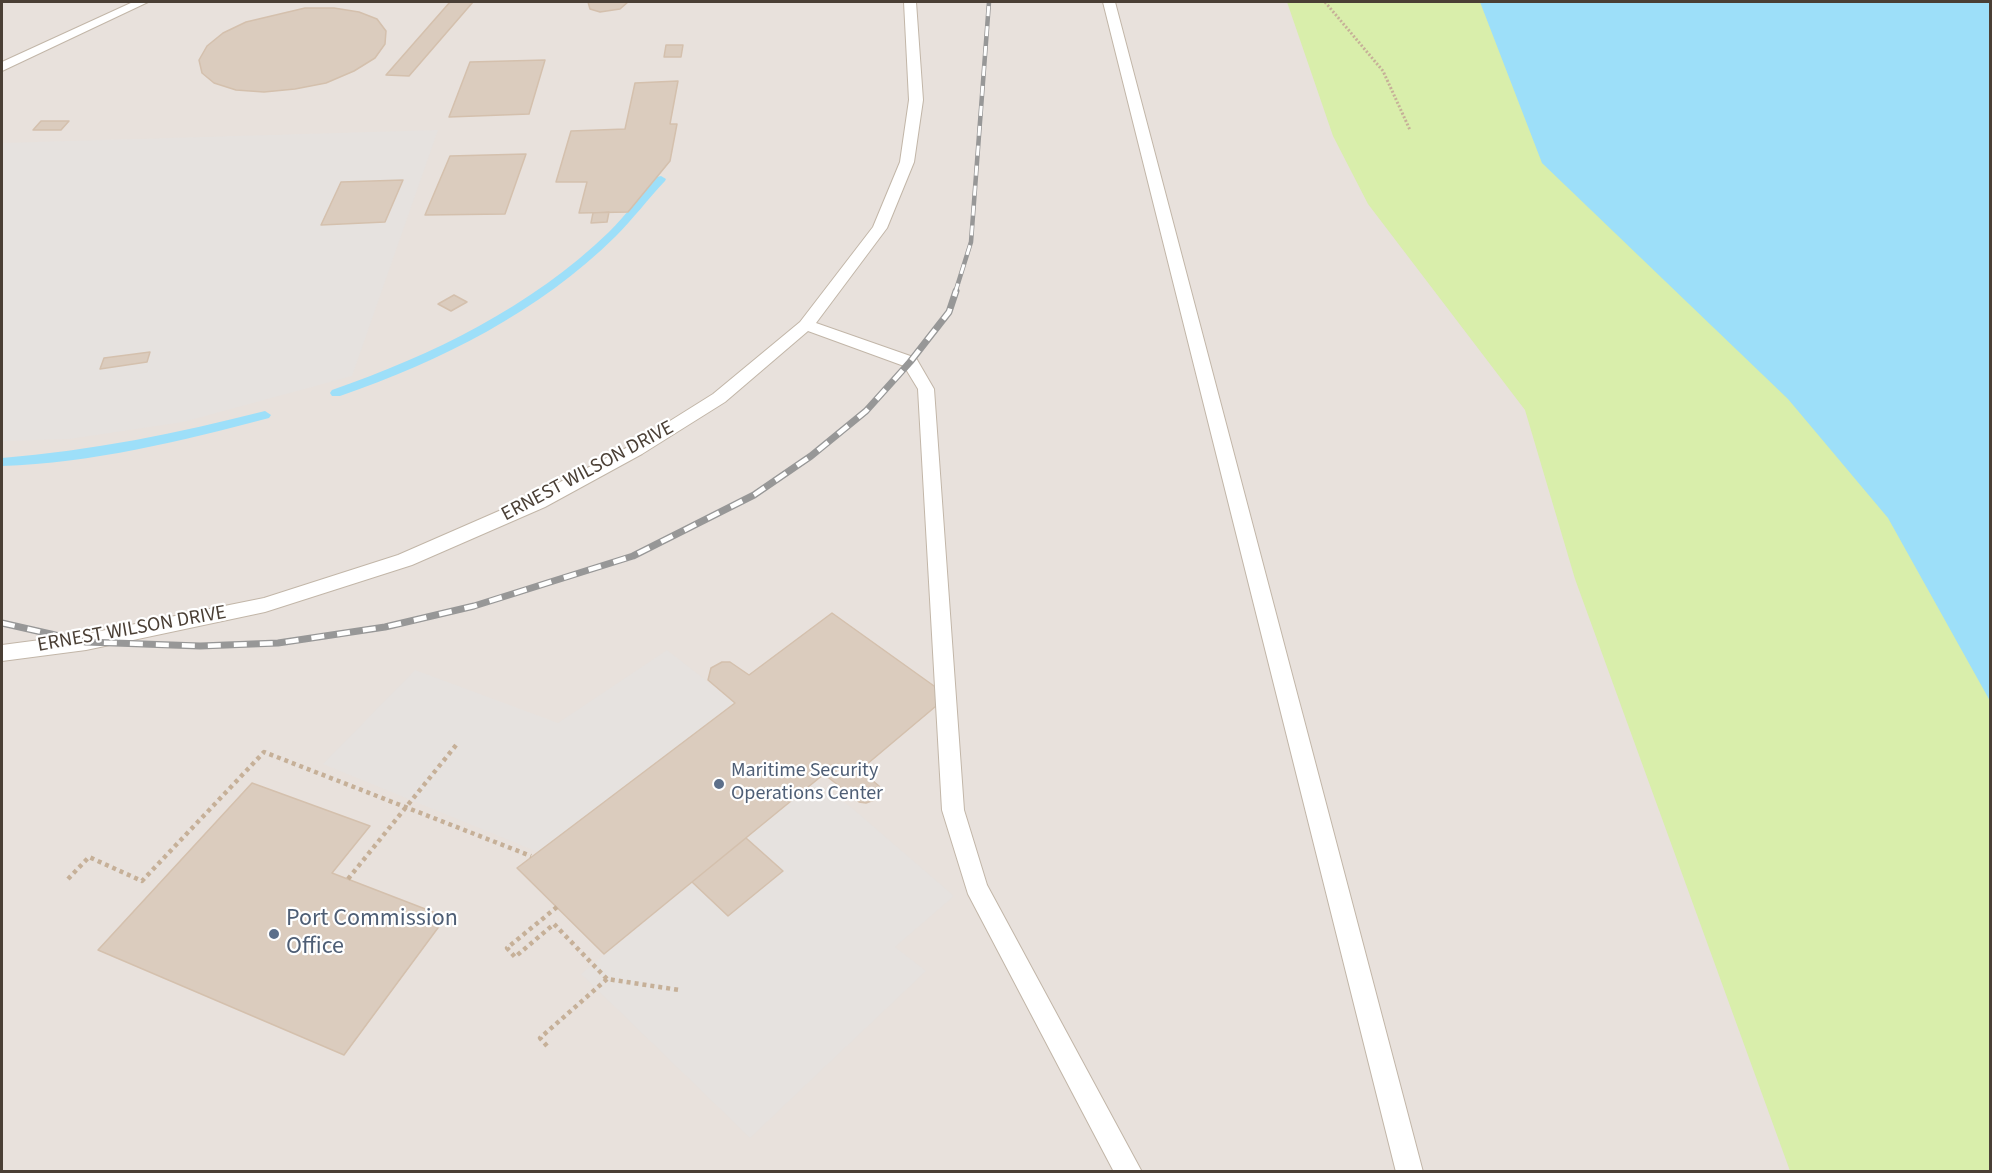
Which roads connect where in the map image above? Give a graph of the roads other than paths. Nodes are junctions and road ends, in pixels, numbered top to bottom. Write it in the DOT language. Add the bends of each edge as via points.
graph roads {
  1 [pos="142,2"];
  2 [pos="910,2"];
  3 [pos="1109,2"];
  4 [pos="2,67"];
  5 [pos="806,325"];
  6 [pos="2,653"];
  7 [pos="1129,1172"];
  8 [pos="1410,1172"];
  1 -- 4 [label="lane"];
  2 -- 5 [label="lane, ERNEST WILSON DRIVE" via="916,100 907,162 880,228"];
  3 -- 8 [label="lane"];
  5 -- 6 [label="lane, ERNEST WILSON DRIVE" via="719,398 636,450 538,502 405,560 265,605 86,642"];
  5 -- 7 [label="lane" via="910,362 926,389 953,810 976,887"];
}
